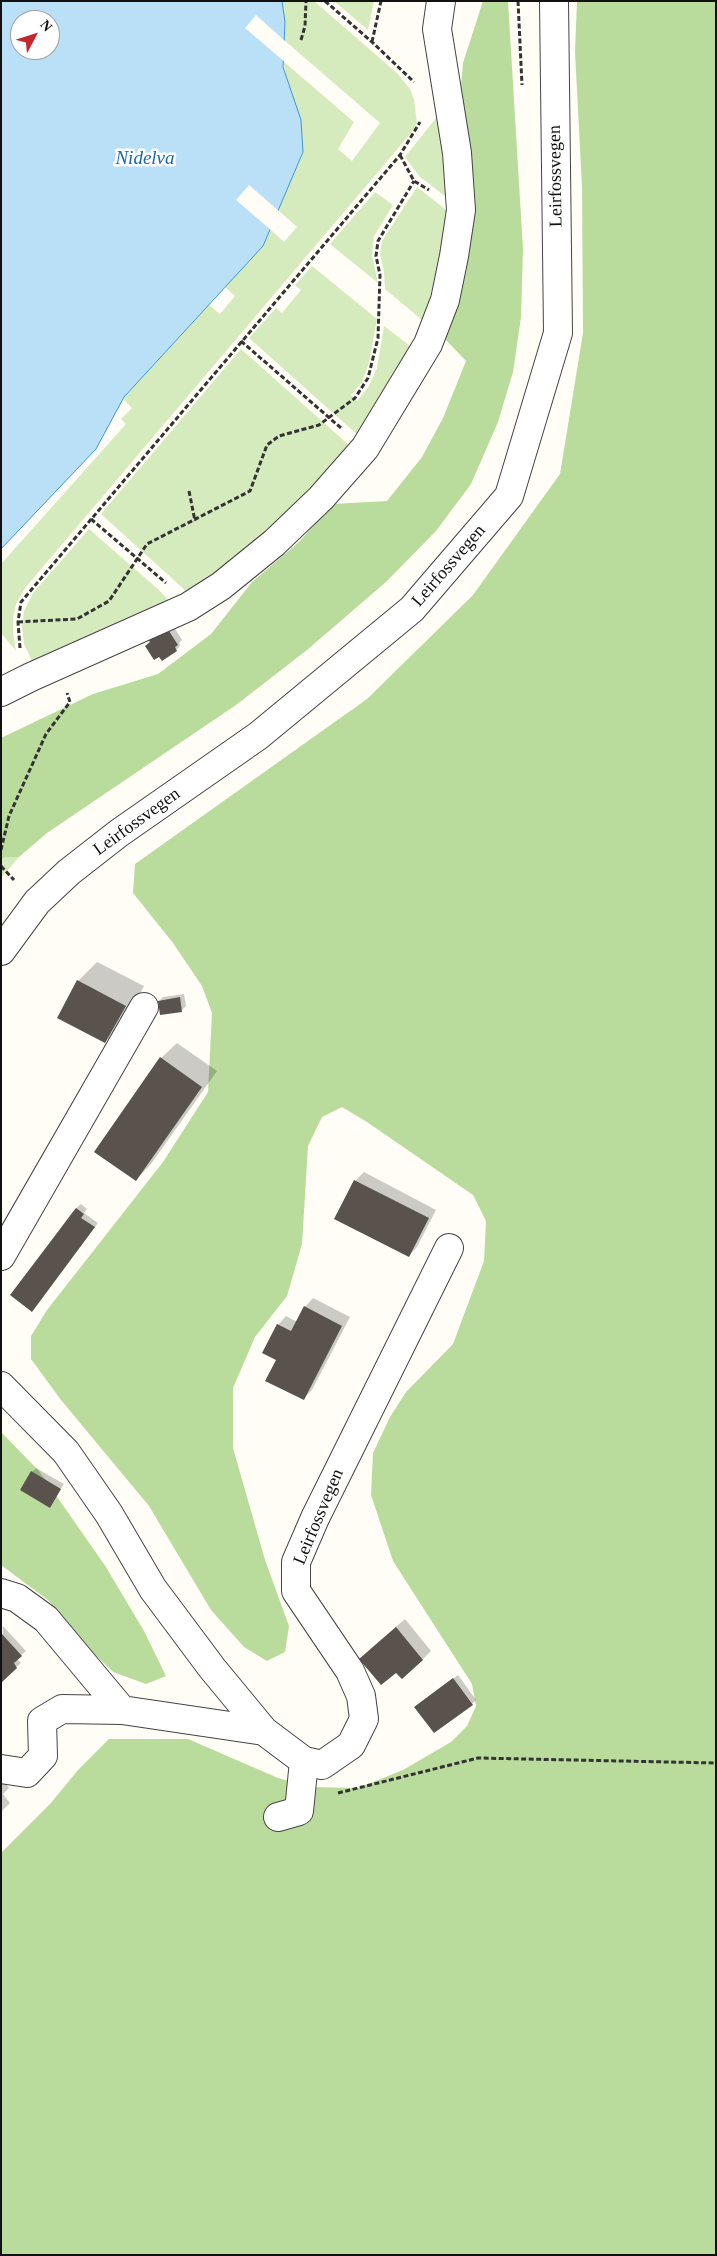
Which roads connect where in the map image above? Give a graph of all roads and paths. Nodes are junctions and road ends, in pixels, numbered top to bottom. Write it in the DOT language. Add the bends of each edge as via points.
graph roads {
  1 [pos="306,1"];
  2 [pos="325,1"];
  3 [pos="381,1"];
  4 [pos="441,1"];
  5 [pos="518,1"];
  6 [pos="554,1"];
  7 [pos="301,40"];
  8 [pos="372,42"];
  9 [pos="522,87"];
  10 [pos="441,101"];
  11 [pos="414,181"];
  12 [pos="241,342"];
  13 [pos="329,418"];
  14 [pos="365,448"];
  15 [pos="189,491"];
  16 [pos="91,519"];
  17 [pos="195,521"];
  18 [pos="137,558"];
  19 [pos="192,605"];
  20 [pos="18,622"];
  21 [pos="57,666"];
  22 [pos="31,677"];
  23 [pos="1,692"];
  24 [pos="1,850"];
  25 [pos="1,866"];
  26 [pos="20,874"];
  27 [pos="14,880"];
  28 [pos="10,885"];
  29 [pos="1,951"];
  30 [pos="144,1007"];
  31 [pos="449,1248"];
  32 [pos="1,1256"];
  33 [pos="1,1386"];
  34 [pos="1,1593"];
  35 [pos="122,1710"];
  36 [pos="264,1731"];
  37 [pos="313,1763"];
  38 [pos="716,1763"];
  39 [pos="1,1769"];
  40 [pos="278,1817"];
  1 -- 7 [label="path"];
  2 -- 8 [label="path"];
  3 -- 8 [label="path"];
  4 -- 10 [label="street" via="438,29"];
  5 -- 9 [label="path"];
  6 -- 29 [label="street, Leirfossvegen" via="558,333 510,496 412,609 258,736 69,872 37,902"];
  8 -- 10 [label="path"];
  10 -- 12 [label="path" via="400,155"];
  10 -- 14 [label="street" via="457,153 460,210 445,300 428,344"];
  11 -- 13 [label="path" via="378,241 378,338 368,378 355,398"];
  12 -- 13 [label="path"];
  12 -- 16 [label="path"];
  13 -- 14 [label="path"];
  13 -- 17 [label="path" via="319,425 279,436 267,445 250,491"];
  14 -- 19 [label="street" via="321,498 274,543"];
  15 -- 17 [label="path"];
  16 -- 18 [label="path"];
  16 -- 20 [label="path" via="21,602"];
  17 -- 18 [label="path" via="147,544"];
  18 -- 19 [label="path"];
  18 -- 20 [label="path" via="109,601 77,619"];
  19 -- 21 [label="street"];
  20 -- 22 [label="path" via="19,646"];
  21 -- 22 [label="street"];
  21 -- 24 [label="path" via="70,702 46,734 9,816"];
  22 -- 23 [label="street"];
  25 -- 27 [label="path"];
  26 -- 27 [label="path"];
  27 -- 28 [label="path"];
  30 -- 32 [label="street"];
  31 -- 37 [label="street, Leirfossvegen" via="296,1562 296,1590 350,1671 361,1696 364,1719 351,1745"];
  33 -- 36 [label="street" via="66,1452 109,1514 154,1590"];
  34 -- 35 [label="street" via="17,1598 46,1619"];
  35 -- 36 [label="street"];
  35 -- 39 [label="street" via="62,1709 42,1721 43,1756 28,1772"];
  36 -- 37 [label="street"];
  37 -- 38 [label="path" via="332,1795 478,1758"];
  37 -- 40 [label="street" via="299,1811"];
}
